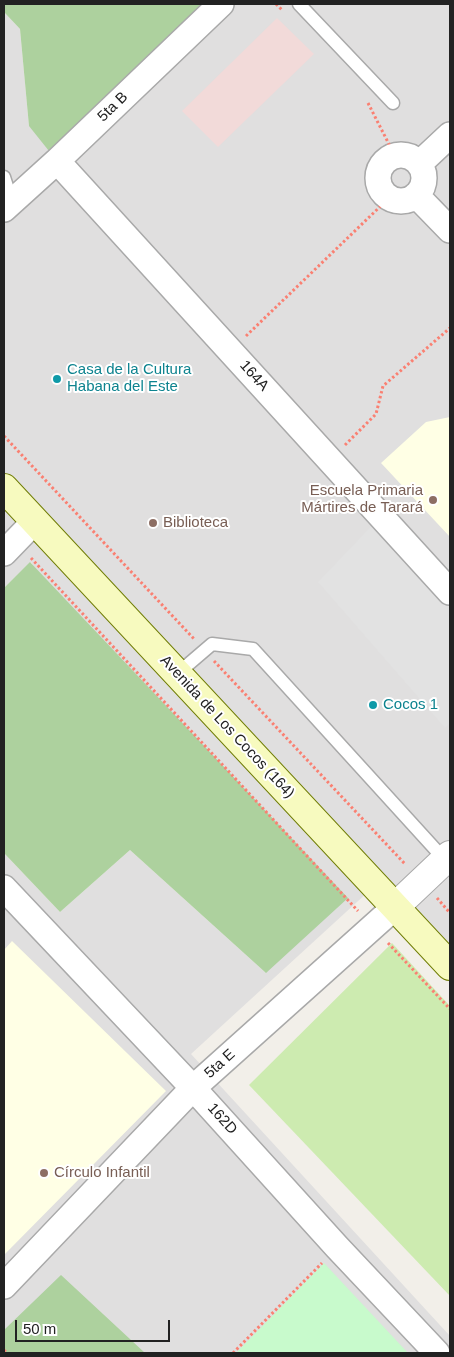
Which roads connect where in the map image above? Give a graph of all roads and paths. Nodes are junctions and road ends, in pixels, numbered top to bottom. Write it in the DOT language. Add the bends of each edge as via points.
graph roads {
  1 [pos="220,4"];
  2 [pos="276,4"];
  3 [pos="299,4"];
  4 [pos="290,18"];
  5 [pos="368,103"];
  6 [pos="392,103"];
  7 [pos="450,136"];
  8 [pos="395,156"];
  9 [pos="57,161"];
  10 [pos="418,164"];
  11 [pos="4,176"];
  12 [pos="416,195"];
  13 [pos="389,198"];
  14 [pos="8,206"];
  15 [pos="450,230"];
  16 [pos="450,328"];
  17 [pos="231,351"];
  18 [pos="4,436"];
  19 [pos="330,460"];
  20 [pos="4,488"];
  21 [pos="35,521"];
  22 [pos="10,547"];
  23 [pos="450,592"];
  24 [pos="204,650"];
  25 [pos="177,674"];
  26 [pos="448,858"];
  27 [pos="422,882"];
  28 [pos="5,891"];
  29 [pos="395,907"];
  30 [pos="450,913"];
  31 [pos="373,927"];
  32 [pos="450,966"];
  33 [pos="450,1009"];
  34 [pos="193,1088"];
  35 [pos="337,1247"];
  36 [pos="4,1286"];
  37 [pos="4,1350"];
  38 [pos="7,1353"];
  39 [pos="233,1353"];
  40 [pos="437,1353"];
  1 -- 9 [label="street, 5ta B"];
  2 -- 4 [label="path"];
  3 -- 6 [label="lane"];
  5 -- 8 [label="path"];
  7 -- 10 [label="street"];
  8 -- 10 [label="street" via="410,157"];
  8 -- 13 [label="street" via="388,159 379,171 380,186"];
  9 -- 14 [label="street, 5ta B"];
  9 -- 17 [label="street, 164A"];
  10 -- 12 [label="street" via="424,175 421,190"];
  11 -- 14 [label="lane"];
  12 -- 13 [label="street" via="400,201"];
  12 -- 15 [label="street"];
  13 -- 17 [label="path"];
  16 -- 19 [label="path" via="383,386 376,414"];
  17 -- 19 [label="street, 164A"];
  18 -- 24 [label="path"];
  19 -- 23 [label="street, 164A"];
  20 -- 21 [label="main road, Avenida de Los Cocos (164)"];
  21 -- 22 [label="street"];
  21 -- 25 [label="main road, Avenida de Los Cocos (164)"];
  22 -- 31 [label="path"];
  24 -- 25 [label="lane"];
  24 -- 26 [label="lane" via="212,644 253,649"];
  24 -- 27 [label="path"];
  25 -- 29 [label="main road, Avenida de Los Cocos (164)"];
  26 -- 27 [label="street, 5ta E"];
  27 -- 29 [label="street, 5ta E"];
  27 -- 30 [label="path"];
  28 -- 34 [label="street, 162D"];
  29 -- 31 [label="street, 5ta E"];
  29 -- 32 [label="main road, Avenida de Los Cocos (164)"];
  31 -- 33 [label="path"];
  31 -- 34 [label="street, 5ta E"];
  34 -- 35 [label="street, 162D"];
  34 -- 36 [label="street, 5ta E"];
  35 -- 39 [label="path"];
  35 -- 40 [label="street, 162D"];
  37 -- 38 [label="path"];
}
